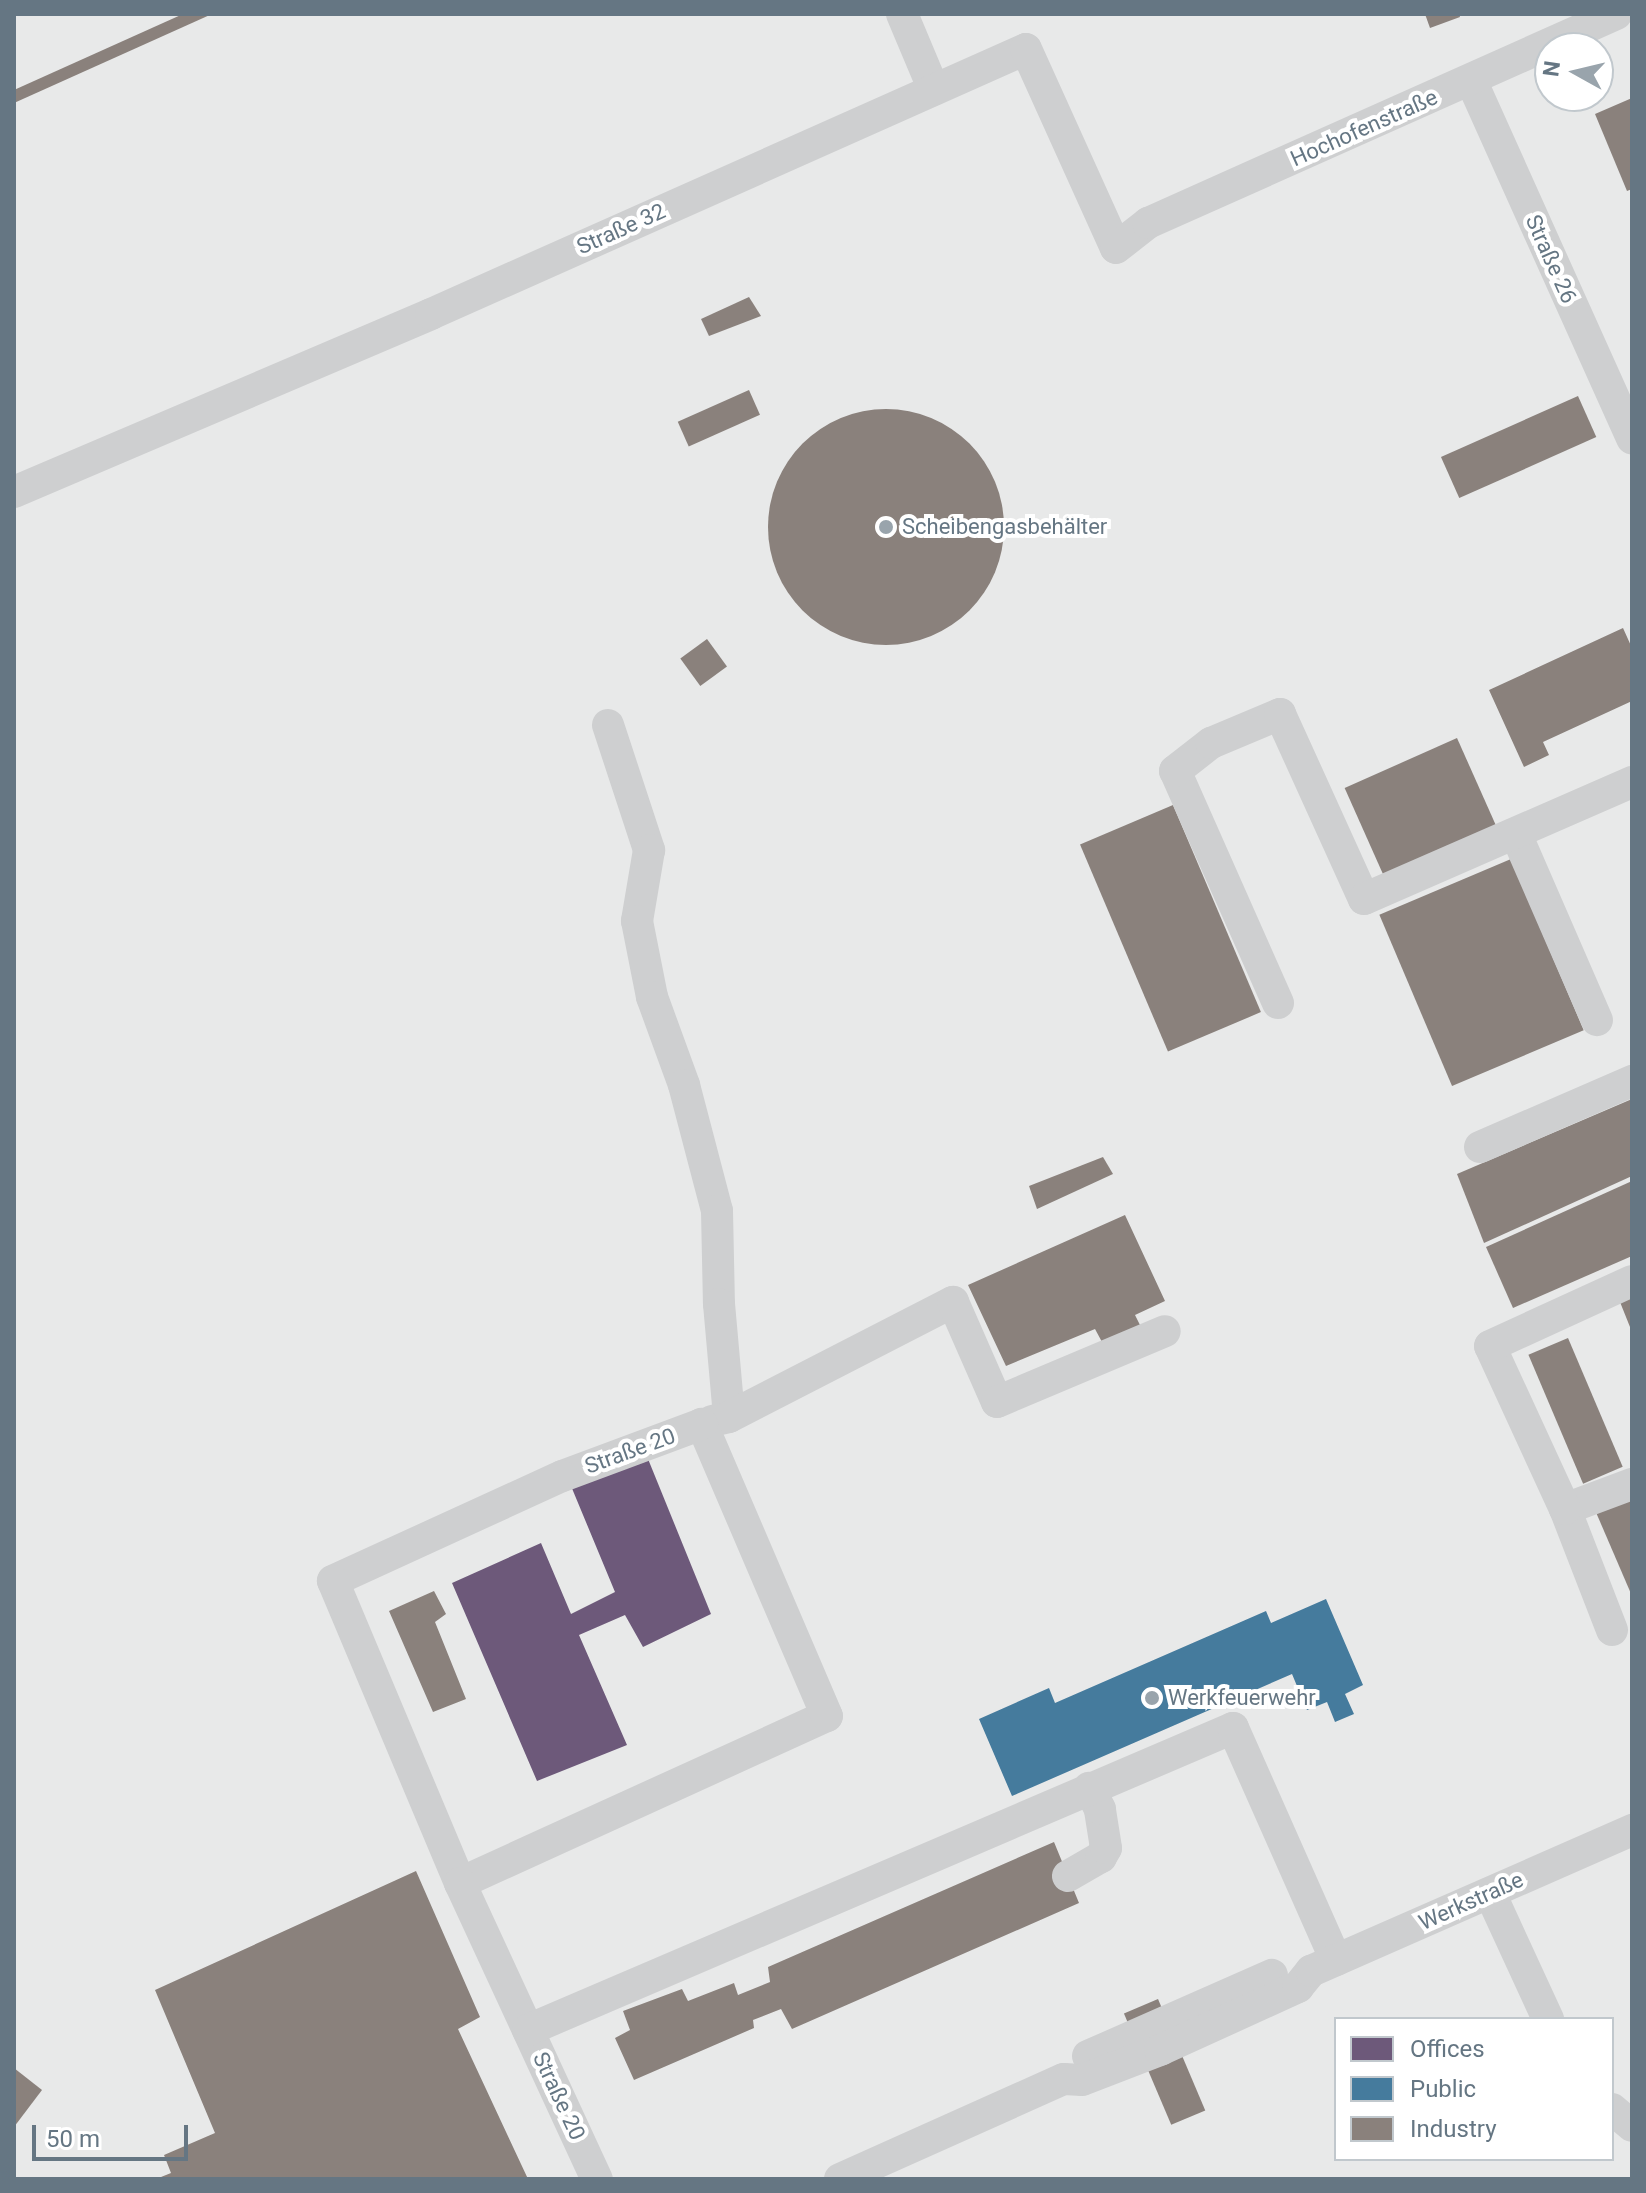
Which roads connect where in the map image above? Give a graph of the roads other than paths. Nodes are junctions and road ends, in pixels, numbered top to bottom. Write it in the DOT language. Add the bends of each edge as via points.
graph roads {
  1 [pos="902,14"];
  2 [pos="1616,14"];
  3 [pos="1471,80"];
  4 [pos="934,90"];
  5 [pos="1116,248"];
  6 [pos="1632,438"];
  7 [pos="14,492"];
  8 [pos="608,725"];
  9 [pos="1632,782"];
  10 [pos="1516,834"];
  11 [pos="1278,1003"];
  12 [pos="1597,1020"];
  13 [pos="1632,1081"];
  14 [pos="1480,1147"];
  15 [pos="1632,1281"];
  16 [pos="1165,1331"];
  17 [pos="715,1420"];
  18 [pos="1632,1484"];
  19 [pos="1565,1509"];
  20 [pos="1612,1630"];
  21 [pos="1089,1788"];
  22 [pos="1632,1830"];
  23 [pos="1068,1876"];
  24 [pos="460,1883"];
  25 [pos="1490,1893"];
  26 [pos="1323,1966"];
  27 [pos="1547,2017"];
  28 [pos="528,2030"];
  29 [pos="1614,2111"];
  30 [pos="1632,2126"];
  31 [pos="597,2179"];
  32 [pos="840,2179"];
  1 -- 4 [label="street"];
  2 -- 3 [label="street, Hochofenstraße"];
  3 -- 5 [label="street, Hochofenstraße" via="1148,223"];
  3 -- 6 [label="street, Straße 26"];
  4 -- 5 [label="street, Straße 32" via="1026,49"];
  4 -- 7 [label="street, Straße 32" via="343,353"];
  8 -- 17 [label="street" via="649,850 637,921 652,997 684,1085 717,1211"];
  9 -- 10 [label="street"];
  10 -- 11 [label="street" via="1364,899 1280,714 1211,743 1175,771"];
  10 -- 12 [label="street"];
  13 -- 14 [label="street"];
  15 -- 19 [label="street" via="1490,1346"];
  16 -- 17 [label="street" via="997,1402 953,1302"];
  17 -- 24 [label="street, Straße 20" via="827,1716"];
  17 -- 24 [label="street, Straße 20" via="562,1476 333,1581"];
  18 -- 19 [label="street"];
  19 -- 20 [label="street"];
  21 -- 23 [label="street" via="1100,1809 1106,1848 1101,1857"];
  21 -- 26 [label="street" via="1233,1728"];
  21 -- 28 [label="street"];
  22 -- 25 [label="street, Werkstraße"];
  24 -- 28 [label="street, Straße 20"];
  25 -- 26 [label="street, Werkstraße"];
  25 -- 27 [label="street"];
  26 -- 32 [label="street, Werkstraße" via="1298,1987 1160,2050 1082,2080 1064,2079"];
  28 -- 31 [label="street, Straße 20"];
  29 -- 30 [label="street"];
}
